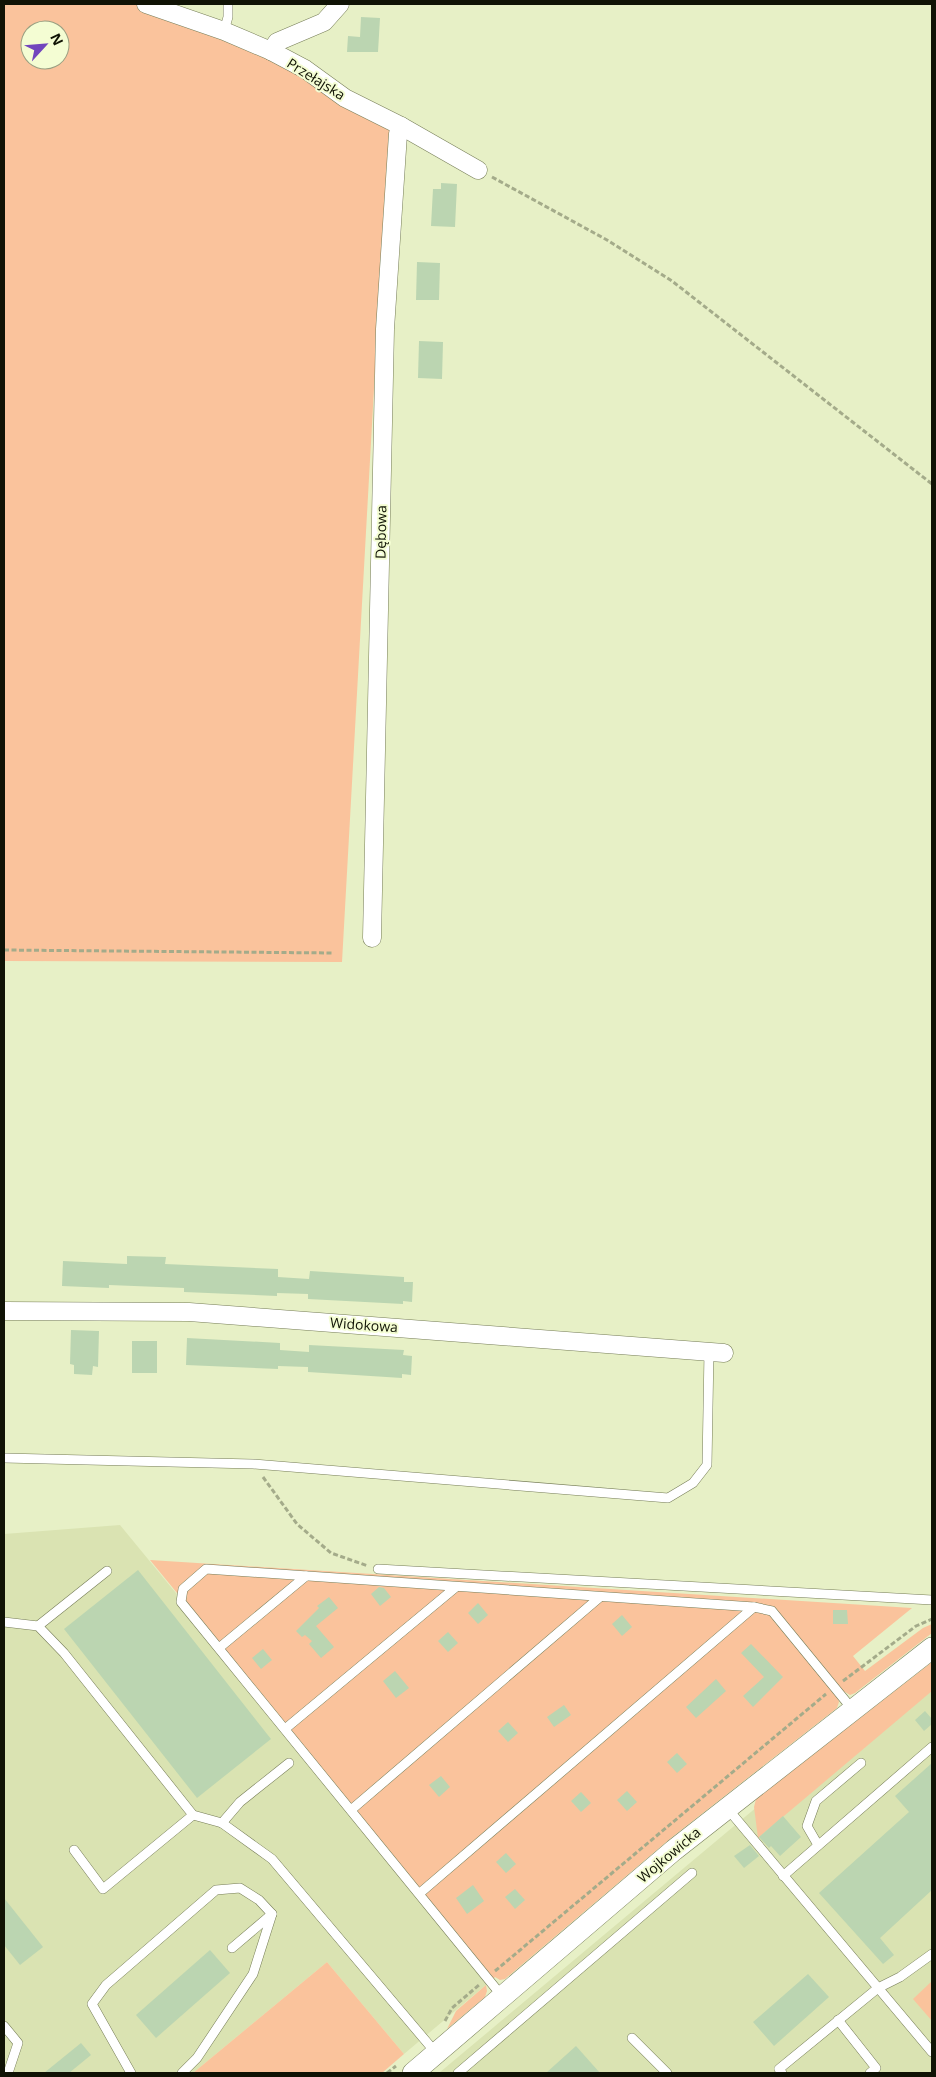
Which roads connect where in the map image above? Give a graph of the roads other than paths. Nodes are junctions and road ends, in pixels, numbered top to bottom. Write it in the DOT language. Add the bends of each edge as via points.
graph roads {
  1 [pos="146,4"];
  2 [pos="228,4"];
  3 [pos="340,4"];
  4 [pos="224,32"];
  5 [pos="271,51"];
  6 [pos="401,126"];
  7 [pos="478,170"];
  8 [pos="372,938"];
  9 [pos="4,1311"];
  10 [pos="716,1352"];
  11 [pos="4,1458"];
  12 [pos="378,1569"];
  13 [pos="107,1571"];
  14 [pos="306,1576"];
  15 [pos="456,1587"];
  16 [pos="600,1597"];
  17 [pos="932,1600"];
  18 [pos="754,1608"];
  19 [pos="4,1622"];
  20 [pos="38,1626"];
  21 [pos="219,1648"];
  22 [pos="932,1648"];
  23 [pos="853,1710"];
  24 [pos="285,1728"];
  25 [pos="932,1747"];
  26 [pos="289,1763"];
  27 [pos="861,1763"];
  28 [pos="727,1808"];
  29 [pos="351,1810"];
  30 [pos="193,1815"];
  31 [pos="222,1823"];
  32 [pos="818,1845"];
  33 [pos="74,1850"];
  34 [pos="692,1873"];
  35 [pos="784,1876"];
  36 [pos="420,1893"];
  37 [pos="272,1914"];
  38 [pos="232,1948"];
  39 [pos="932,1954"];
  40 [pos="878,1988"];
  41 [pos="503,1996"];
  42 [pos="838,2020"];
  43 [pos="4,2026"];
  44 [pos="632,2038"];
  45 [pos="431,2047"];
  46 [pos="932,2052"];
  47 [pos="407,2068"];
  48 [pos="8,2073"];
  49 [pos="131,2073"];
  50 [pos="182,2073"];
  51 [pos="458,2073"];
  52 [pos="666,2073"];
  53 [pos="782,2073"];
  54 [pos="870,2073"];
  1 -- 4 [label="street, Przełajska"];
  2 -- 4 [label="lane"];
  3 -- 5 [label="street" via="324,22 277,42"];
  4 -- 5 [label="street, Przełajska"];
  5 -- 6 [label="street, Przełajska" via="305,69 345,98"];
  6 -- 7 [label="street, Przełajska"];
  6 -- 8 [label="street, Dębowa" via="385,329"];
  9 -- 10 [label="street, Widokowa" via="189,1312"];
  10 -- 11 [label="lane" via="707,1465 694,1483 668,1498 253,1464"];
  12 -- 17 [label="lane"];
  13 -- 20 [label="lane"];
  14 -- 15 [label="lane"];
  14 -- 21 [label="lane"];
  14 -- 21 [label="lane" via="206,1569 183,1589 181,1602"];
  15 -- 16 [label="lane"];
  15 -- 24 [label="lane"];
  16 -- 18 [label="lane"];
  16 -- 29 [label="lane"];
  18 -- 23 [label="lane" via="772,1611"];
  18 -- 36 [label="lane"];
  19 -- 20 [label="lane"];
  20 -- 30 [label="lane" via="64,1653"];
  21 -- 24 [label="lane"];
  22 -- 23 [label="street, Wojkowicka"];
  23 -- 28 [label="street, Wojkowicka"];
  24 -- 29 [label="lane"];
  25 -- 32 [label="lane"];
  26 -- 31 [label="lane" via="240,1802"];
  27 -- 32 [label="lane" via="816,1801 807,1826"];
  28 -- 35 [label="lane"];
  28 -- 41 [label="street, Wojkowicka"];
  29 -- 36 [label="lane"];
  30 -- 31 [label="lane"];
  30 -- 33 [label="lane" via="103,1889"];
  31 -- 45 [label="lane" via="272,1859"];
  32 -- 35 [label="lane"];
  34 -- 51 [label="lane"];
  35 -- 40 [label="lane"];
  36 -- 41 [label="lane"];
  37 -- 38 [label="lane"];
  37 -- 49 [label="lane" via="259,1900 240,1888 216,1890 106,1985 92,2004"];
  37 -- 50 [label="lane" via="253,1974 197,2058"];
  39 -- 40 [label="lane"];
  40 -- 42 [label="lane"];
  40 -- 46 [label="lane"];
  41 -- 45 [label="street, Wojkowicka"];
  42 -- 53 [label="lane" via="779,2069"];
  42 -- 54 [label="lane" via="876,2068"];
  43 -- 48 [label="lane" via="18,2043"];
  44 -- 52 [label="lane"];
  45 -- 47 [label="street, Wojkowicka"];
}
